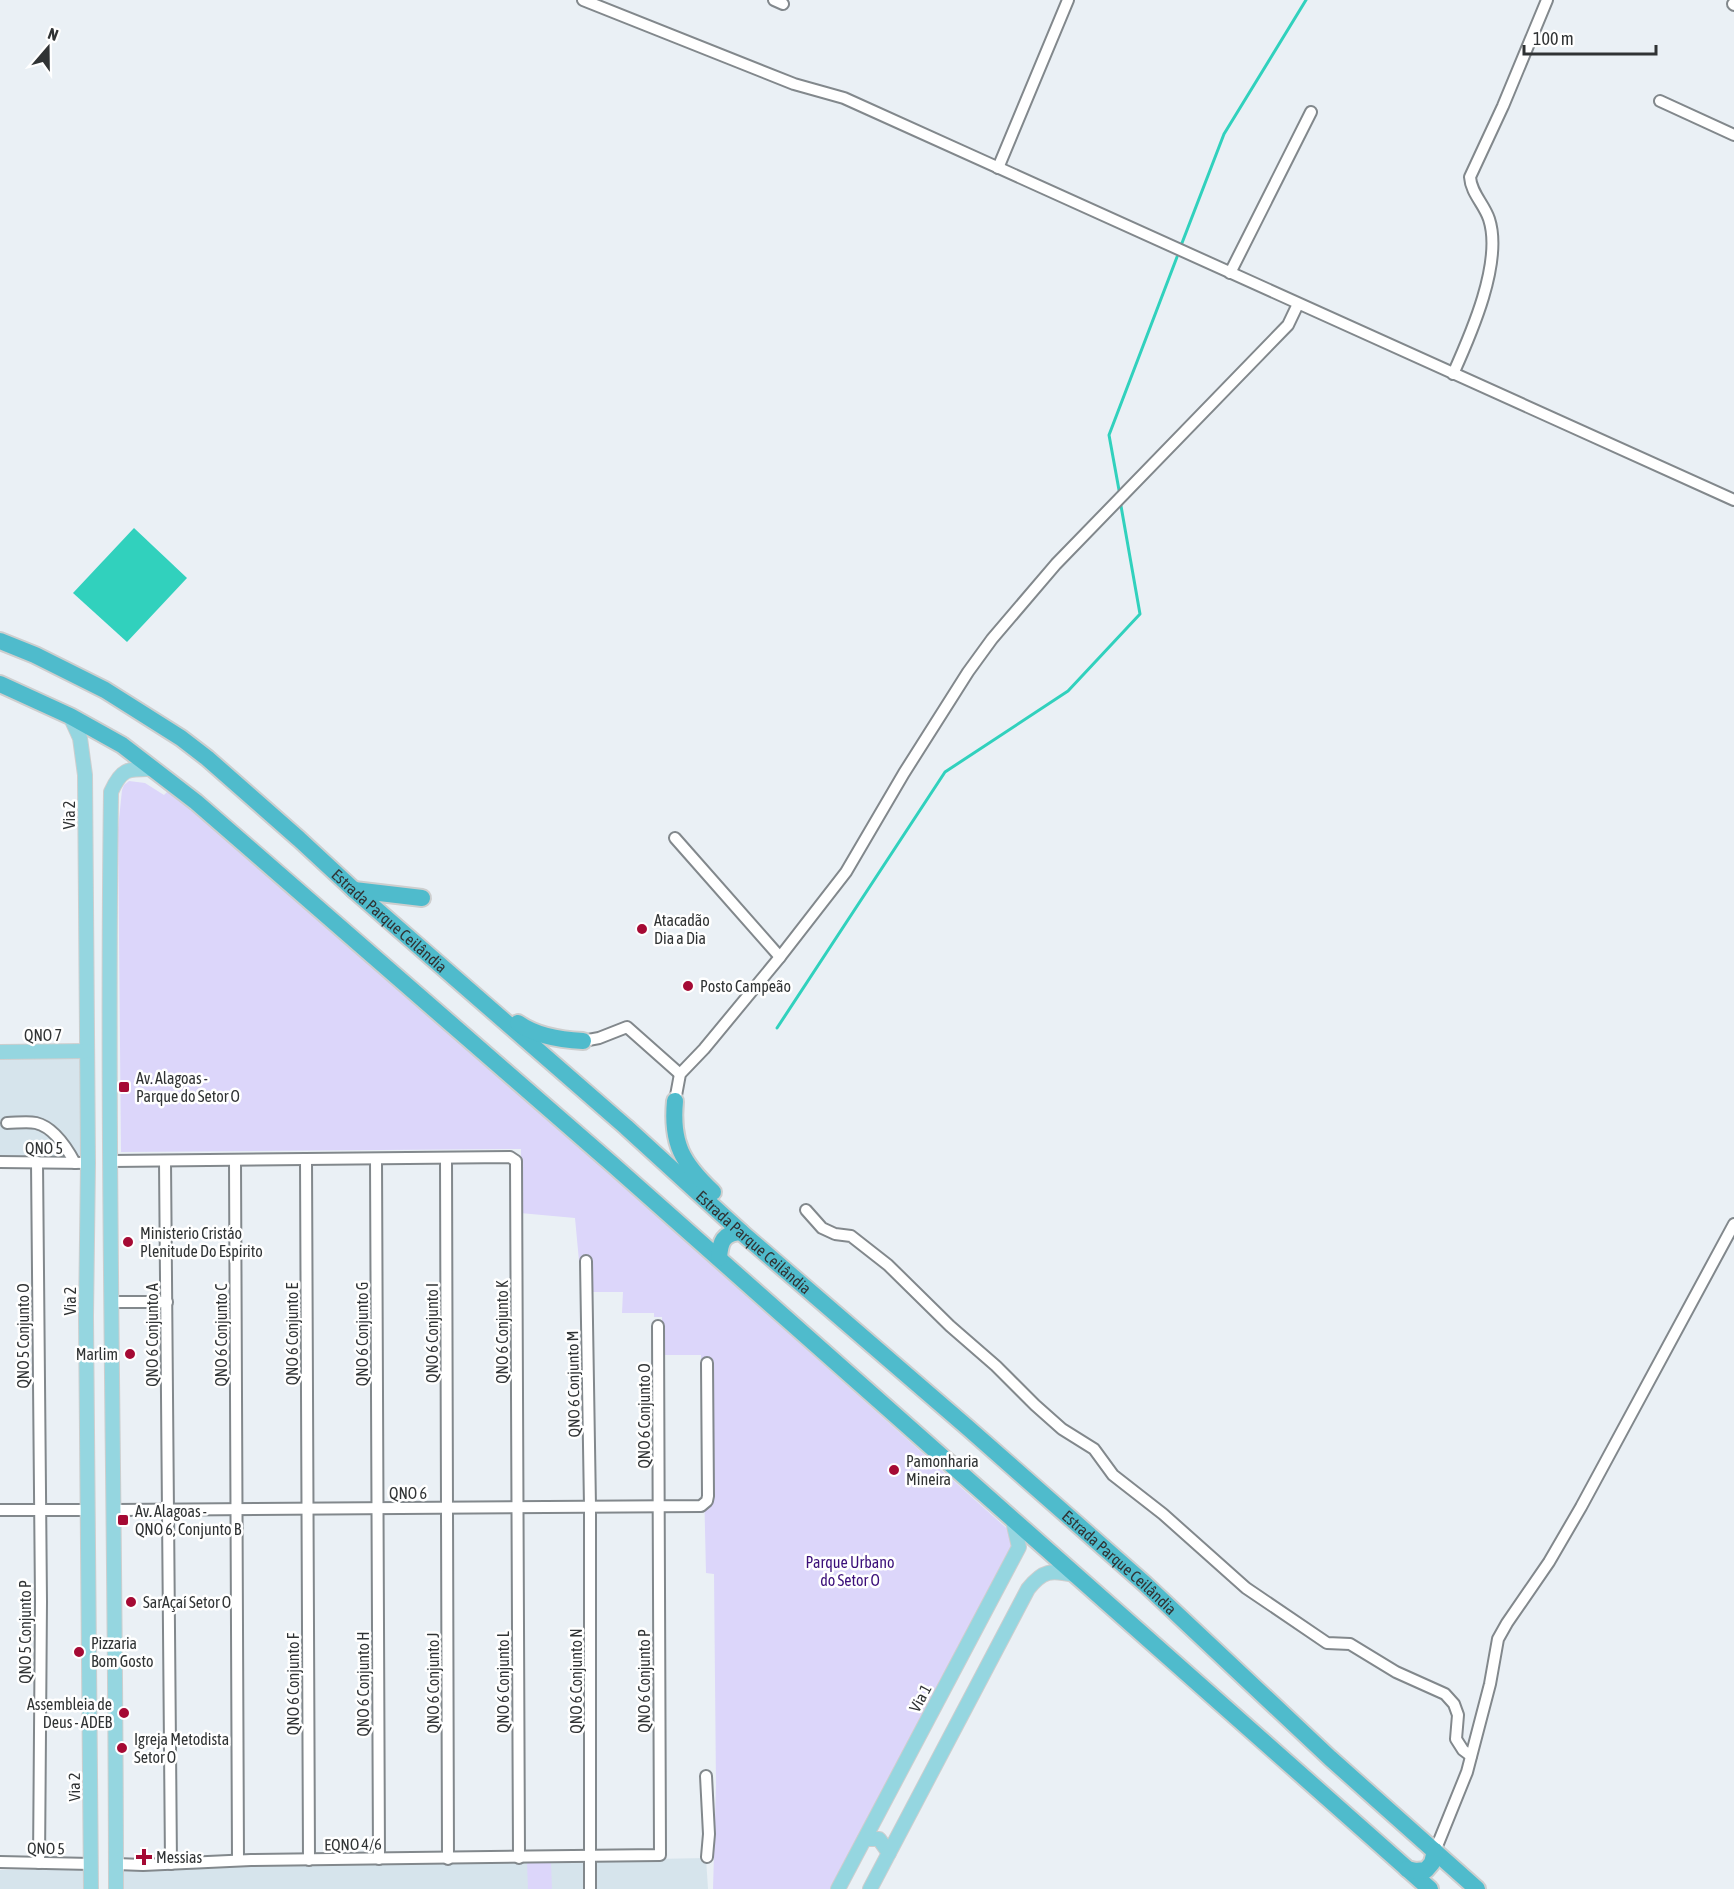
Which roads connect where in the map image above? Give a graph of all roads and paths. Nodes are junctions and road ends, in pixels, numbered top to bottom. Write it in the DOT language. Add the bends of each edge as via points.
graph roads {
  1 [pos="583,0"];
  2 [pos="1068,0"];
  3 [pos="1547,0"];
  4 [pos="1660,101"];
  5 [pos="1311,112"];
  6 [pos="1734,135"];
  7 [pos="998,168"];
  8 [pos="1230,273"];
  9 [pos="1298,304"];
  10 [pos="1453,374"];
  11 [pos="1734,500"];
  12 [pos="0,641"];
  13 [pos="0,684"];
  14 [pos="70,716"];
  15 [pos="154,769"];
  16 [pos="675,838"];
  17 [pos="354,890"];
  18 [pos="422,898"];
  19 [pos="780,957"];
  20 [pos="477,995"];
  21 [pos="87,1008"];
  22 [pos="109,1008"];
  23 [pos="583,1041"];
  24 [pos="86,1051"];
  25 [pos="0,1052"];
  26 [pos="680,1074"];
  27 [pos="675,1101"];
  28 [pos="7,1123"];
  29 [pos="446,1158"];
  30 [pos="376,1159"];
  31 [pos="306,1160"];
  32 [pos="112,1161"];
  33 [pos="165,1161"];
  34 [pos="235,1161"];
  35 [pos="0,1162"];
  36 [pos="38,1162"];
  37 [pos="81,1163"];
  38 [pos="806,1210"];
  39 [pos="1734,1224"];
  40 [pos="741,1233"];
  41 [pos="718,1258"];
  42 [pos="586,1261"];
  43 [pos="788,1274"];
  44 [pos="112,1302"];
  45 [pos="167,1302"];
  46 [pos="86,1317"];
  47 [pos="111,1317"];
  48 [pos="658,1326"];
  49 [pos="87,1339"];
  50 [pos="111,1340"];
  51 [pos="707,1363"];
  52 [pos="518,1506"];
  53 [pos="590,1506"];
  54 [pos="659,1506"];
  55 [pos="378,1508"];
  56 [pos="448,1508"];
  57 [pos="237,1509"];
  58 [pos="308,1509"];
  59 [pos="0,1510"];
  60 [pos="39,1510"];
  61 [pos="88,1510"];
  62 [pos="114,1510"];
  63 [pos="168,1510"];
  64 [pos="1013,1521"];
  65 [pos="1074,1575"];
  66 [pos="90,1681"];
  67 [pos="115,1684"];
  68 [pos="90,1710"];
  69 [pos="115,1711"];
  70 [pos="1471,1756"];
  71 [pos="706,1776"];
  72 [pos="865,1839"];
  73 [pos="1435,1851"];
  74 [pos="889,1853"];
  75 [pos="660,1855"];
  76 [pos="592,1856"];
  77 [pos="707,1857"];
  78 [pos="519,1858"];
  79 [pos="379,1859"];
  80 [pos="448,1859"];
  81 [pos="238,1860"];
  82 [pos="309,1860"];
  83 [pos="0,1862"];
  84 [pos="39,1863"];
  85 [pos="171,1863"];
  86 [pos="91,1864"];
  87 [pos="116,1864"];
  88 [pos="1407,1869"];
  89 [pos="91,1889"];
  90 [pos="116,1889"];
  91 [pos="590,1889"];
  92 [pos="838,1889"];
  93 [pos="870,1889"];
  94 [pos="1430,1889"];
  95 [pos="1477,1889"];
  1 -- 7 [label="street" via="794,84 844,98"];
  2 -- 7 [label="street"];
  3 -- 10 [label="street" via="1470,177 1489,219 1492,243 1486,286 1474,328"];
  4 -- 6 [label="street"];
  5 -- 8 [label="street"];
  7 -- 8 [label="street"];
  8 -- 9 [label="street"];
  9 -- 10 [label="street"];
  9 -- 19 [label="street" via="1288,325 1056,564 992,639 904,773 846,872"];
  10 -- 11 [label="street"];
  12 -- 17 [label="highway, Estrada Parque Ceilândia" via="105,690 181,738"];
  13 -- 14 [label="highway, Estrada Parque Ceilândia"];
  14 -- 15 [label="highway, Estrada Parque Ceilândia" via="122,745"];
  14 -- 21 [label="main road, Via 2" via="80,738 85,775"];
  15 -- 22 [label="main road" via="133,769 121,774 111,792"];
  15 -- 41 [label="highway, Estrada Parque Ceilândia" via="382,962"];
  16 -- 19 [label="street"];
  17 -- 18 [label="highway"];
  17 -- 20 [label="highway, Estrada Parque Ceilândia"];
  19 -- 26 [label="street"];
  20 -- 23 [label="highway" via="527,1030"];
  20 -- 40 [label="highway, Estrada Parque Ceilândia"];
  21 -- 22 [label="main road" via="93,1001 99,1001"];
  21 -- 24 [label="main road, Via 2"];
  22 -- 32 [label="main road"];
  23 -- 26 [label="street" via="627,1027"];
  24 -- 25 [label="main road, QNO 7"];
  24 -- 37 [label="main road, Via 2"];
  26 -- 27 [label="street"];
  27 -- 43 [label="highway" via="672,1123 686,1161 700,1180 778,1255"];
  28 -- 37 [label="street" via="36,1123 50,1130"];
  29 -- 30 [label="street"];
  29 -- 52 [label="street, QNO 6 Conjunto K" via="516,1161"];
  29 -- 56 [label="street, QNO 6 Conjunto I"];
  30 -- 31 [label="street"];
  30 -- 55 [label="street, QNO 6 Conjunto G"];
  31 -- 34 [label="street"];
  31 -- 58 [label="street, QNO 6 Conjunto E"];
  32 -- 33 [label="street"];
  32 -- 44 [label="main road"];
  33 -- 34 [label="street"];
  33 -- 45 [label="street, QNO 6 Conjunto A"];
  34 -- 57 [label="street, QNO 6 Conjunto C"];
  35 -- 36 [label="street, QNO 5"];
  36 -- 37 [label="street, QNO 5"];
  36 -- 60 [label="street, QNO 5 Conjunto O"];
  37 -- 46 [label="main road, Via 2"];
  38 -- 70 [label="street" via="822,1228 851,1236 888,1265 1042,1411 1094,1449 1113,1475 1246,1588 1327,1643 1350,1644 1396,1672 1445,1694 1458,1715 1456,1739"];
  39 -- 70 [label="street" via="1581,1507 1498,1639"];
  40 -- 41 [label="highway" via="723,1238"];
  40 -- 43 [label="highway, Estrada Parque Ceilândia"];
  41 -- 64 [label="highway, Estrada Parque Ceilândia"];
  42 -- 53 [label="street, QNO 6 Conjunto M"];
  43 -- 73 [label="highway, Estrada Parque Ceilândia" via="1145,1584"];
  44 -- 45 [label="street"];
  44 -- 47 [label="main road"];
  45 -- 63 [label="street, QNO 6 Conjunto A"];
  46 -- 47 [label="main road" via="104,1322"];
  46 -- 49 [label="main road, Via 2"];
  47 -- 50 [label="main road"];
  48 -- 54 [label="street, QNO 6 Conjunto O"];
  49 -- 50 [label="main road" via="98,1335"];
  49 -- 61 [label="main road, Via 2"];
  50 -- 62 [label="main road"];
  51 -- 54 [label="street, QNO 6" via="707,1501 701,1506"];
  52 -- 53 [label="street, QNO 6"];
  52 -- 56 [label="street, QNO 6"];
  52 -- 78 [label="street, QNO 6 Conjunto L"];
  53 -- 54 [label="street, QNO 6"];
  53 -- 76 [label="street, QNO 6 Conjunto N"];
  54 -- 75 [label="street, QNO 6 Conjunto P"];
  55 -- 56 [label="street, QNO 6"];
  55 -- 58 [label="street, QNO 6"];
  55 -- 79 [label="street, QNO 6 Conjunto H"];
  56 -- 80 [label="street, QNO 6 Conjunto J"];
  57 -- 58 [label="street, QNO 6"];
  57 -- 63 [label="street, QNO 6"];
  57 -- 81 [label="street, QNO 6 Conjunto C"];
  58 -- 82 [label="street, QNO 6 Conjunto F"];
  59 -- 60 [label="street"];
  60 -- 61 [label="street"];
  60 -- 84 [label="street, QNO 5 Conjunto P"];
  61 -- 66 [label="main road, Via 2"];
  62 -- 63 [label="street, QNO 6"];
  62 -- 67 [label="main road"];
  63 -- 85 [label="street, QNO 6 Conjunto A"];
  64 -- 65 [label="highway, Estrada Parque Ceilândia"];
  64 -- 72 [label="main road, Via 1" via="1019,1547"];
  65 -- 74 [label="main road" via="1047,1572 1028,1589"];
  65 -- 88 [label="highway, Estrada Parque Ceilândia"];
  66 -- 67 [label="main road" via="102,1688"];
  66 -- 68 [label="main road, Via 2"];
  67 -- 69 [label="main road"];
  68 -- 69 [label="main road" via="94,1703 103,1702"];
  68 -- 86 [label="main road, Via 2"];
  69 -- 87 [label="main road"];
  70 -- 73 [label="street"];
  71 -- 77 [label="street"];
  72 -- 74 [label="main road" via="879,1839"];
  72 -- 92 [label="main road, Via 1"];
  73 -- 88 [label="highway" via="1426,1870"];
  73 -- 95 [label="highway, Estrada Parque Ceilândia"];
  74 -- 93 [label="main road"];
  75 -- 76 [label="street, EQNO 4/6"];
  76 -- 78 [label="street, EQNO 4/6"];
  76 -- 91 [label="street"];
  78 -- 80 [label="street, EQNO 4/6"];
  79 -- 80 [label="street, EQNO 4/6"];
  79 -- 82 [label="street, EQNO 4/6"];
  81 -- 82 [label="street, EQNO 4/6"];
  81 -- 85 [label="street, EQNO 4/6"];
  83 -- 84 [label="street, QNO 5"];
  84 -- 86 [label="street, QNO 5"];
  85 -- 87 [label="street, EQNO 4/6"];
  86 -- 89 [label="main road, Via 2"];
  87 -- 90 [label="main road"];
  88 -- 94 [label="highway, Estrada Parque Ceilândia"];
}
